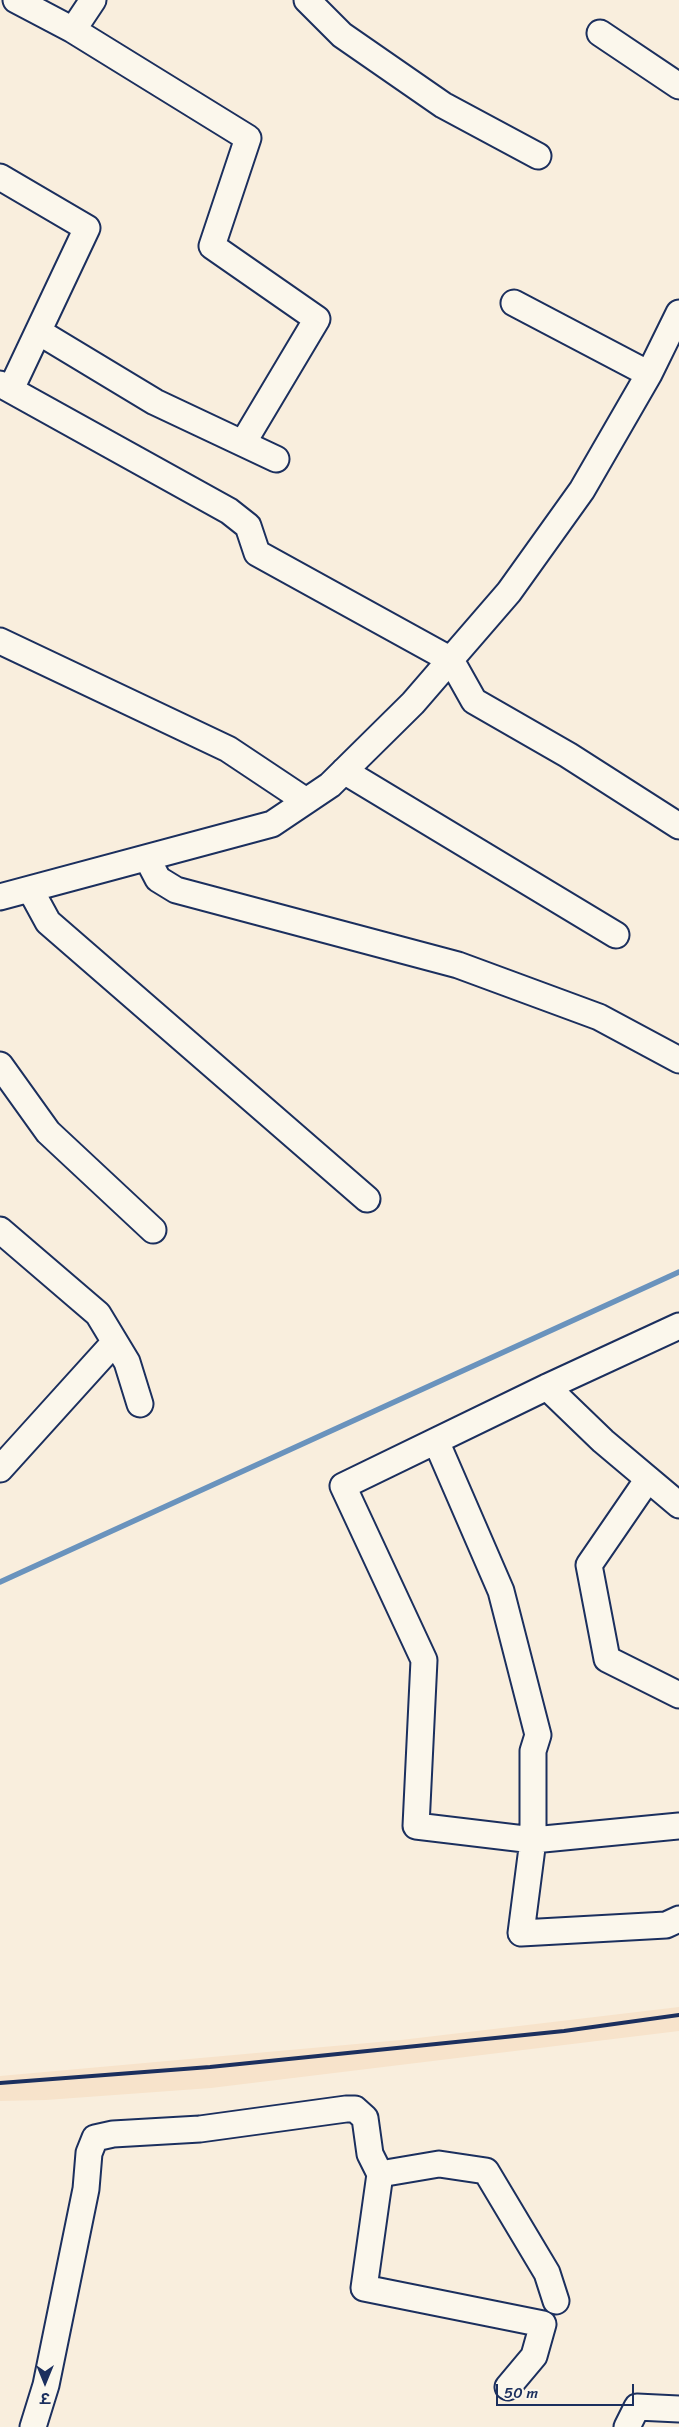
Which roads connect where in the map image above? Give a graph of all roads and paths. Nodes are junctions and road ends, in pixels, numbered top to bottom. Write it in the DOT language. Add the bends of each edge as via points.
graph roads {
  1 [pos="16,0"];
  2 [pos="93,0"];
  3 [pos="307,0"];
  4 [pos="73,30"];
  5 [pos="600,33"];
  6 [pos="679,86"];
  7 [pos="538,156"];
  8 [pos="0,177"];
  9 [pos="514,303"];
  10 [pos="679,313"];
  11 [pos="39,332"];
  12 [pos="649,374"];
  13 [pos="6,386"];
  14 [pos="243,444"];
  15 [pos="276,459"];
  16 [pos="0,641"];
  17 [pos="450,660"];
  18 [pos="344,771"];
  19 [pos="306,801"];
  20 [pos="679,826"];
  21 [pos="147,858"];
  22 [pos="30,889"];
  23 [pos="0,897"];
  24 [pos="616,935"];
  25 [pos="679,1060"];
  26 [pos="0,1065"];
  27 [pos="367,1199"];
  28 [pos="153,1230"];
  29 [pos="2,1237"];
  30 [pos="679,1326"];
  31 [pos="114,1343"];
  32 [pos="547,1387"];
  33 [pos="140,1404"];
  34 [pos="436,1441"];
  35 [pos="0,1469"];
  36 [pos="648,1479"];
  37 [pos="679,1505"];
  38 [pos="679,1695"];
  39 [pos="679,1826"];
  40 [pos="533,1840"];
  41 [pos="679,1919"];
  42 [pos="380,2174"];
  43 [pos="556,2301"];
  44 [pos="508,2387"];
  45 [pos="679,2409"];
  46 [pos="33,2427"];
  47 [pos="626,2427"];
  1 -- 4 [label="street"];
  2 -- 4 [label="street"];
  3 -- 7 [label="street" via="342,35 443,105"];
  4 -- 14 [label="street" via="248,138 212,246 317,319"];
  5 -- 6 [label="street"];
  8 -- 11 [label="street" via="87,228"];
  9 -- 12 [label="street"];
  10 -- 12 [label="street"];
  11 -- 13 [label="street"];
  11 -- 14 [label="street" via="155,402"];
  12 -- 17 [label="street" via="582,490 509,592"];
  13 -- 17 [label="street" via="229,511 248,526 257,554"];
  14 -- 15 [label="street"];
  16 -- 19 [label="street" via="228,749"];
  17 -- 18 [label="street" via="413,703"];
  17 -- 20 [label="street" via="474,701 568,754"];
  18 -- 19 [label="street"];
  18 -- 24 [label="street"];
  19 -- 21 [label="street" via="272,824"];
  21 -- 22 [label="street"];
  21 -- 25 [label="street" via="158,879 176,890 458,965 598,1017"];
  22 -- 23 [label="street"];
  22 -- 27 [label="street" via="48,922"];
  26 -- 28 [label="street" via="48,1132"];
  29 -- 31 [label="street" via="98,1314"];
  30 -- 32 [label="street"];
  31 -- 33 [label="street" via="127,1362"];
  31 -- 35 [label="street"];
  32 -- 34 [label="street"];
  32 -- 36 [label="street"];
  34 -- 40 [label="street" via="500,1591 538,1735 533,1752"];
  34 -- 40 [label="street" via="344,1486 424,1660 416,1826"];
  36 -- 37 [label="street"];
  36 -- 38 [label="street" via="589,1565 607,1658"];
  39 -- 40 [label="street"];
  40 -- 41 [label="street" via="521,1933 666,1925"];
  42 -- 43 [label="street" via="439,2164 486,2171 548,2273"];
  42 -- 44 [label="street" via="364,2288 543,2324 534,2356"];
  42 -- 46 [label="street" via="370,2154 365,2118 355,2110 95,2138 89,2153 86,2189 46,2385"];
  45 -- 47 [label="street" via="637,2407"];
}
